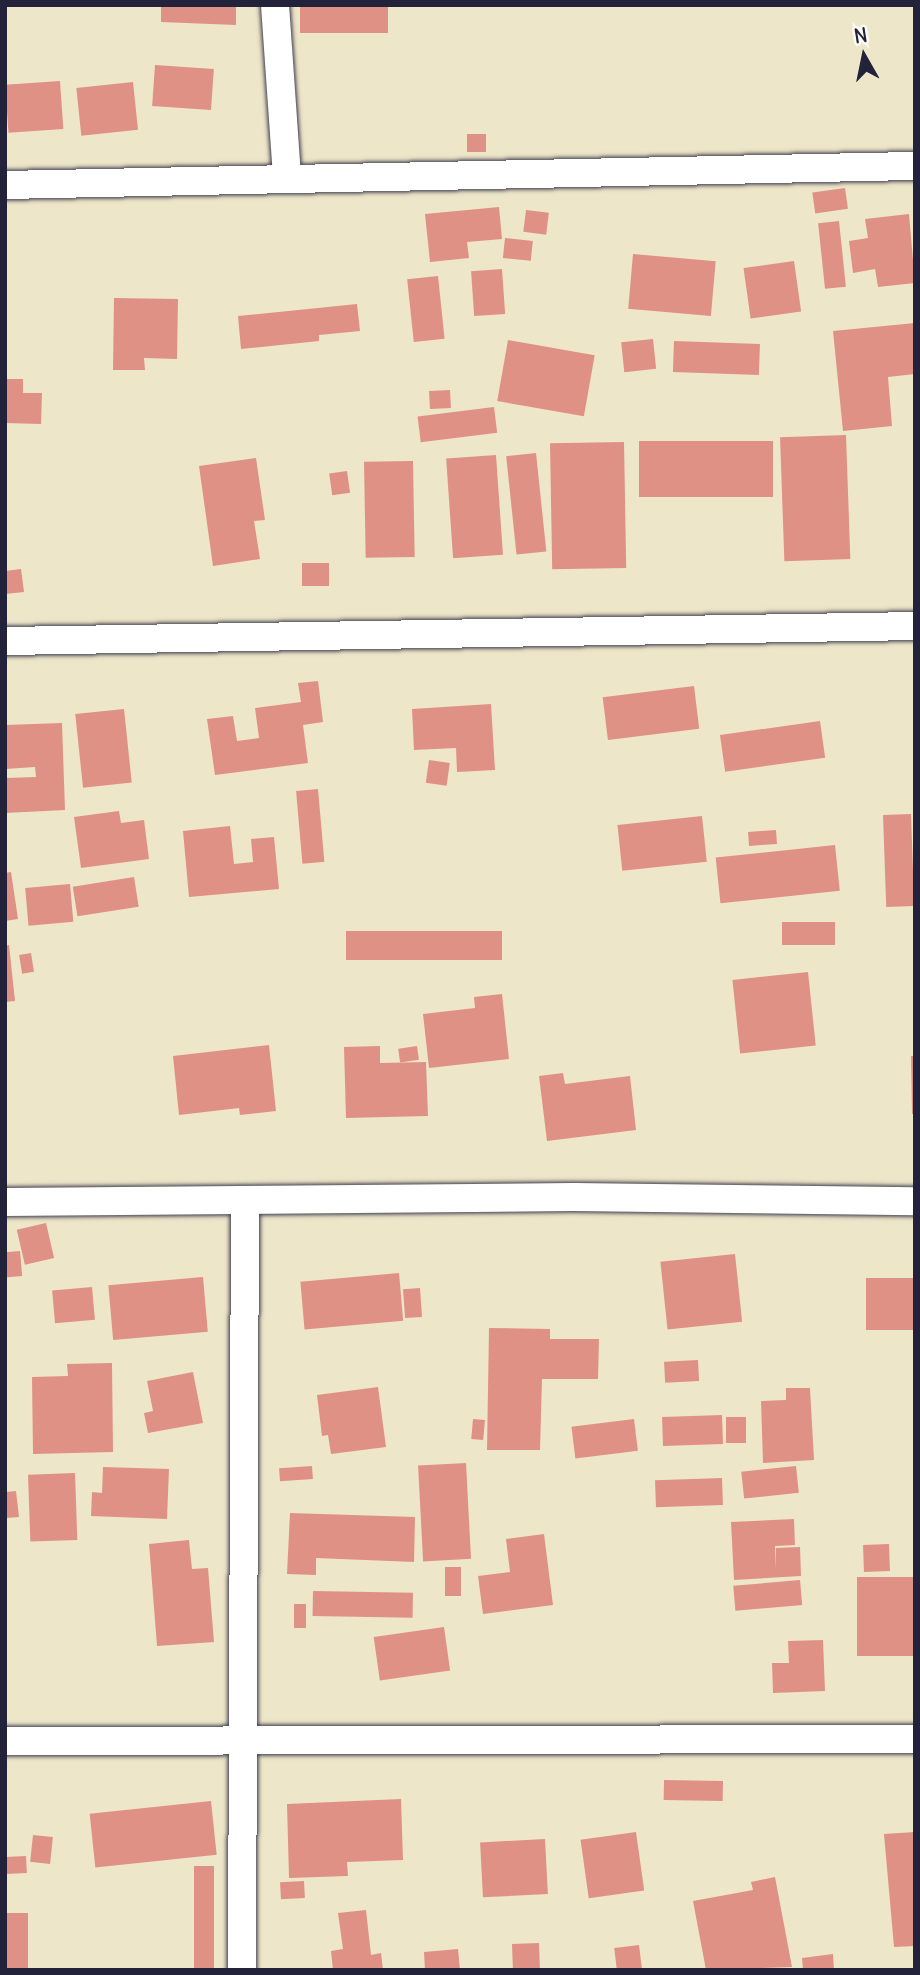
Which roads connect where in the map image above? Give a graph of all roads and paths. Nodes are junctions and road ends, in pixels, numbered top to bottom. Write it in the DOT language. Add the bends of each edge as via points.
graph roads {
  1 [pos="275,5"];
  2 [pos="915,166"];
  3 [pos="287,177"];
  4 [pos="5,185"];
  5 [pos="915,626"];
  6 [pos="5,641"];
  7 [pos="915,1201"];
  8 [pos="5,1202"];
  9 [pos="245,1202"];
  10 [pos="915,1739"];
  11 [pos="5,1741"];
  12 [pos="242,1743"];
  13 [pos="242,1970"];
  1 -- 3 [label="street"];
  2 -- 3 [label="street"];
  3 -- 4 [label="street"];
  5 -- 6 [label="street"];
  7 -- 9 [label="street" via="573,1197"];
  8 -- 9 [label="street"];
  9 -- 12 [label="street"];
  10 -- 12 [label="street" via="484,1736"];
  11 -- 12 [label="street"];
  12 -- 13 [label="street"];
}
